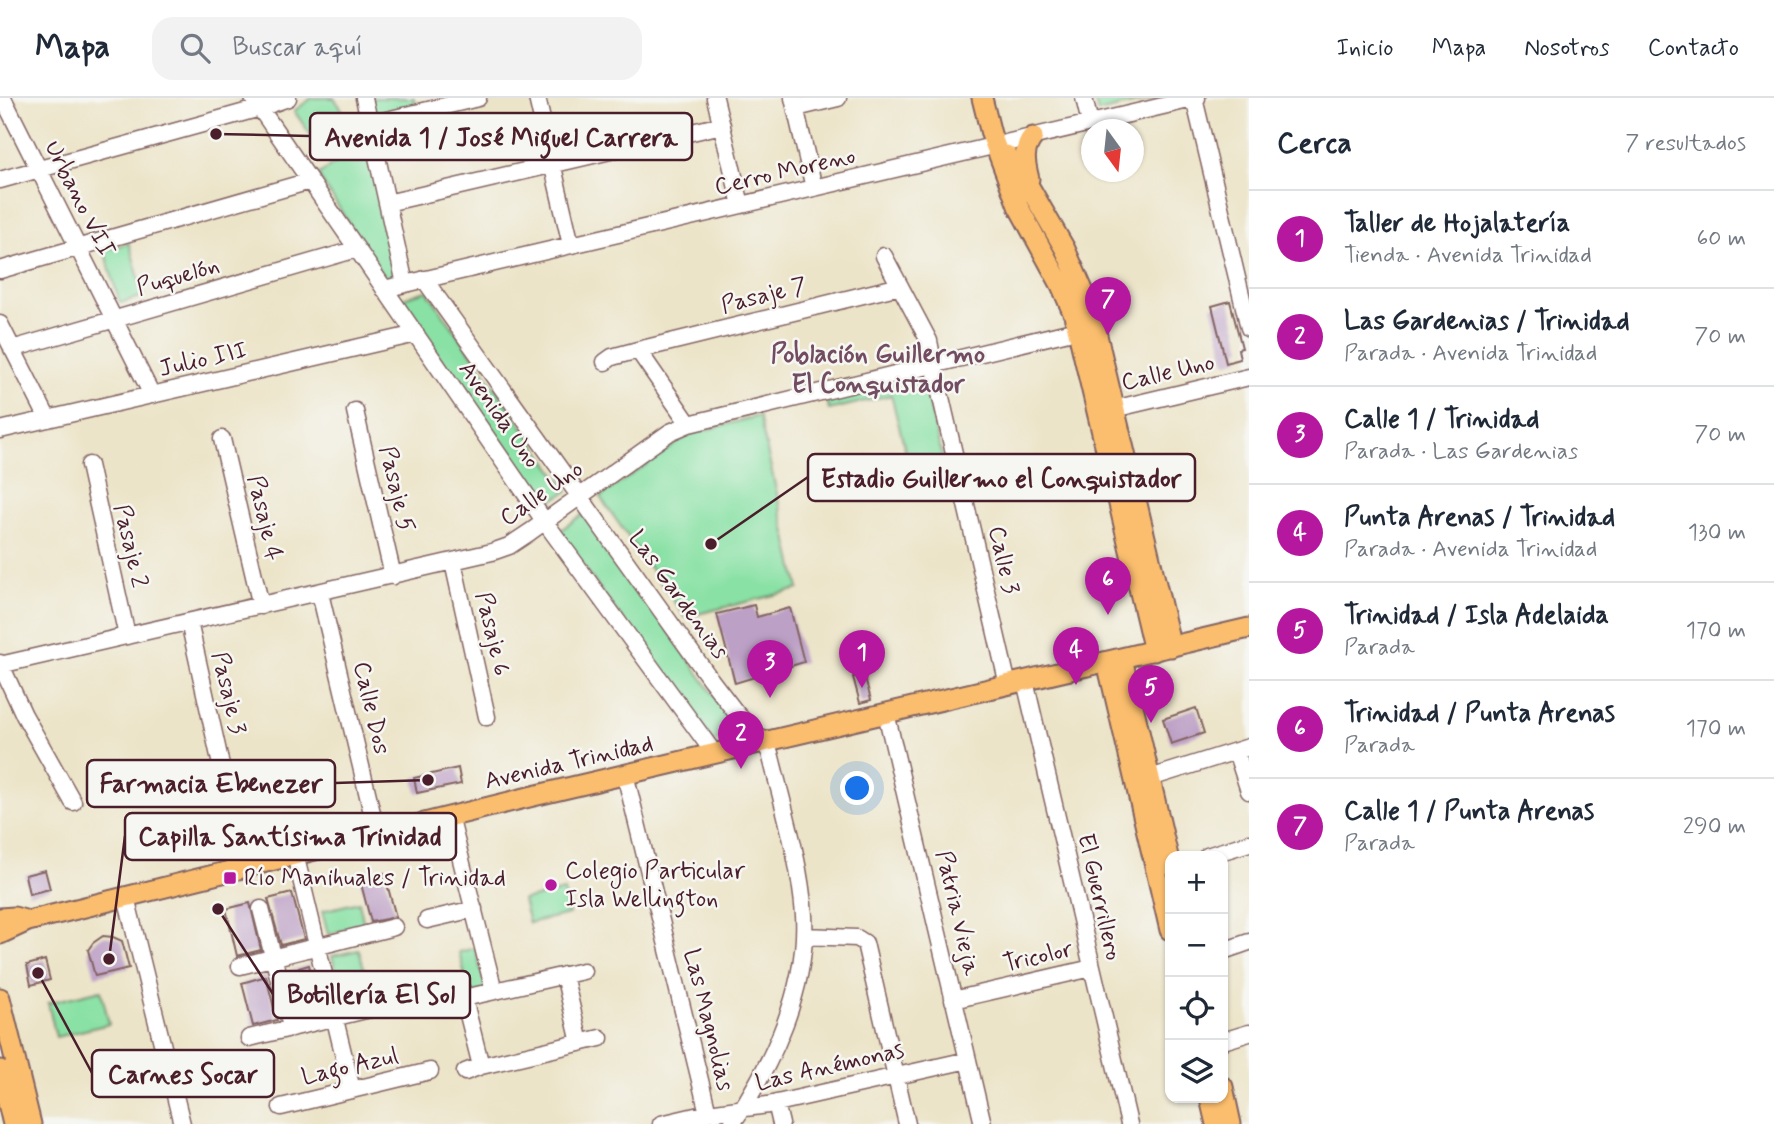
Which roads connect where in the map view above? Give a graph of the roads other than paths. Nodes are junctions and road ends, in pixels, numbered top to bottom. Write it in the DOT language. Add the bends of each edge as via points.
graph roads {
  1 [pos="4,98"];
  2 [pos="288,98"];
  3 [pos="364,98"];
  4 [pos="478,98"];
  5 [pos="537,98"];
  6 [pos="715,98"];
  7 [pos="838,98"];
  8 [pos="982,98"];
  9 [pos="1084,98"];
  10 [pos="1195,98"];
  11 [pos="256,103"];
  12 [pos="794,103"];
  13 [pos="1089,119"];
  14 [pos="1107,119"];
  15 [pos="370,124"];
  16 [pos="722,125"];
  17 [pos="1081,125"];
  18 [pos="1033,137"];
  19 [pos="996,146"];
  20 [pos="552,164"];
  21 [pos="39,169"];
  22 [pos="0,180"];
  23 [pos="310,181"];
  24 [pos="814,188"];
  25 [pos="1031,191"];
  26 [pos="387,203"];
  27 [pos="741,205"];
  28 [pos="571,245"];
  29 [pos="78,247"];
  30 [pos="357,249"];
  31 [pos="884,256"];
  32 [pos="0,270"];
  33 [pos="424,279"];
  34 [pos="405,284"];
  35 [pos="900,286"];
  36 [pos="384,289"];
  37 [pos="114,319"];
  38 [pos="0,324"];
  39 [pos="1087,328"];
  40 [pos="1249,328"];
  41 [pos="416,334"];
  42 [pos="12,349"];
  43 [pos="638,350"];
  44 [pos="605,362"];
  45 [pos="934,365"];
  46 [pos="1249,377"];
  47 [pos="152,395"];
  48 [pos="1107,410"];
  49 [pos="355,411"];
  50 [pos="48,419"];
  51 [pos="689,424"];
  52 [pos="0,430"];
  53 [pos="222,439"];
  54 [pos="89,465"];
  55 [pos="580,496"];
  56 [pos="545,522"];
  57 [pos="453,562"];
  58 [pos="393,576"];
  59 [pos="320,593"];
  60 [pos="261,606"];
  61 [pos="189,622"];
  62 [pos="1249,628"];
  63 [pos="127,636"];
  64 [pos="1163,649"];
  65 [pos="1114,660"];
  66 [pos="0,664"];
  67 [pos="1017,683"];
  68 [pos="886,713"];
  69 [pos="487,717"];
  70 [pos="764,742"];
  71 [pos="1243,749"];
  72 [pos="714,753"];
  73 [pos="223,774"];
  74 [pos="625,774"];
  75 [pos="1150,778"];
  76 [pos="1249,791"];
  77 [pos="73,802"];
  78 [pos="450,816"];
  79 [pos="377,834"];
  80 [pos="1249,843"];
  81 [pos="1167,851"];
  82 [pos="1223,851"];
  83 [pos="295,854"];
  84 [pos="126,897"];
  85 [pos="261,909"];
  86 [pos="474,909"];
  87 [pos="1167,914"];
  88 [pos="0,918"];
  89 [pos="28,920"];
  90 [pos="427,920"];
  91 [pos="394,927"];
  92 [pos="0,934"];
  93 [pos="804,936"];
  94 [pos="1249,942"];
  95 [pos="318,946"];
  96 [pos="1228,949"];
  97 [pos="274,957"];
  98 [pos="240,966"];
  99 [pos="1092,968"];
  100 [pos="583,971"];
  101 [pos="564,975"];
  102 [pos="494,991"];
  103 [pos="0,998"];
  104 [pos="412,999"];
  105 [pos="953,1000"];
  106 [pos="335,1017"];
  107 [pos="291,1027"];
  108 [pos="1249,1033"];
  109 [pos="248,1038"];
  110 [pos="600,1038"];
  111 [pos="1226,1040"];
  112 [pos="580,1043"];
  113 [pos="968,1060"];
  114 [pos="481,1066"];
  115 [pos="430,1071"];
  116 [pos="465,1072"];
  117 [pos="896,1076"];
  118 [pos="1,1077"];
  119 [pos="352,1090"];
  120 [pos="776,1103"];
  121 [pos="1211,1103"];
  122 [pos="1226,1103"];
  123 [pos="281,1107"];
  124 [pos="742,1110"];
  125 [pos="714,1116"];
  126 [pos="13,1124"];
  127 [pos="31,1124"];
  128 [pos="182,1124"];
  129 [pos="661,1124"];
  130 [pos="732,1124"];
  131 [pos="781,1124"];
  132 [pos="907,1124"];
  133 [pos="983,1124"];
  134 [pos="1129,1124"];
  135 [pos="1216,1124"];
  136 [pos="1231,1124"];
  1 -- 21 [label="street, Urbano VII"];
  2 -- 11 [label="street"];
  3 -- 15 [label="street"];
  4 -- 15 [label="street"];
  5 -- 20 [label="street"];
  6 -- 16 [label="street"];
  7 -- 12 [label="street"];
  8 -- 19 [label="main road"];
  9 -- 13 [label="street"];
  10 -- 14 [label="street, Cerro Moreno"];
  10 -- 40 [label="street"];
  11 -- 21 [label="street"];
  11 -- 23 [label="street, Avenida Uno"];
  12 -- 24 [label="street"];
  15 -- 26 [label="street"];
  16 -- 20 [label="street"];
  16 -- 27 [label="street"];
  17 -- 18 [label="street, Cerro Moreno"];
  18 -- 19 [label="street, Cerro Moreno"];
  18 -- 25 [label="main road" via="1025,153"];
  19 -- 24 [label="street, Cerro Moreno"];
  19 -- 25 [label="main road"];
  19 -- 39 [label="main road" via="1018,206"];
  20 -- 26 [label="street"];
  20 -- 28 [label="street"];
  21 -- 22 [label="street"];
  21 -- 29 [label="street, Urbano VII"];
  23 -- 29 [label="street"];
  23 -- 30 [label="street, Avenida Uno"];
  24 -- 27 [label="street, Cerro Moreno"];
  25 -- 39 [label="main road" via="1074,268"];
  26 -- 34 [label="street"];
  27 -- 28 [label="street, Cerro Moreno"];
  28 -- 33 [label="street, Cerro Moreno"];
  29 -- 32 [label="street"];
  29 -- 37 [label="street, Urbano VII"];
  30 -- 36 [label="street, Avenida Uno"];
  30 -- 37 [label="street, Puquelón"];
  31 -- 35 [label="street, Calle 3"];
  33 -- 34 [label="street, Cerro Moreno"];
  33 -- 55 [label="street, Las Gardenias"];
  34 -- 36 [label="street, Cerro Moreno"];
  35 -- 43 [label="street, Pasaje 7"];
  35 -- 45 [label="street, Calle 3" via="929,341"];
  36 -- 41 [label="street, Avenida Uno"];
  37 -- 42 [label="street, Puquelón"];
  37 -- 47 [label="street, Urbano VII"];
  38 -- 42 [label="street"];
  39 -- 45 [label="street, Calle Uno"];
  39 -- 48 [label="main road"];
  41 -- 47 [label="street, Julio III"];
  41 -- 56 [label="street, Avenida Uno"];
  42 -- 50 [label="street"];
  43 -- 44 [label="street, Pasaje 7"];
  43 -- 51 [label="street"];
  45 -- 51 [label="street, Calle Uno"];
  45 -- 67 [label="street, Calle 3"];
  46 -- 48 [label="street, Calle Uno"];
  47 -- 50 [label="street, Julio III"];
  48 -- 64 [label="main road"];
  49 -- 58 [label="street, Pasaje 5"];
  50 -- 52 [label="street, Julio III"];
  51 -- 55 [label="street, Calle Uno" via="670,432"];
  53 -- 60 [label="street, Pasaje 4"];
  54 -- 63 [label="street, Pasaje 2"];
  55 -- 56 [label="street, Calle Uno"];
  55 -- 70 [label="street, Las Gardenias" via="717,689"];
  56 -- 57 [label="street, Calle Uno" via="500,550"];
  56 -- 72 [label="street, Avenida Uno"];
  57 -- 58 [label="street, Calle Uno"];
  57 -- 69 [label="street, Pasaje 6"];
  58 -- 59 [label="street, Calle Uno"];
  59 -- 60 [label="street, Calle Uno"];
  59 -- 79 [label="street, Calle Dos"];
  60 -- 61 [label="street, Calle Uno"];
  61 -- 63 [label="street, Calle Uno"];
  61 -- 73 [label="street, Pasaje 3"];
  62 -- 64 [label="main road, Avenida Trinidad"];
  63 -- 66 [label="street, Calle Uno"];
  64 -- 65 [label="main road, Avenida Trinidad"];
  65 -- 67 [label="main road, Avenida Trinidad"];
  65 -- 75 [label="main road"];
  65 -- 87 [label="main road"];
  66 -- 77 [label="street"];
  67 -- 68 [label="main road, Avenida Trinidad"];
  67 -- 99 [label="street, El Guerrillero"];
  68 -- 70 [label="main road, Avenida Trinidad"];
  68 -- 105 [label="street, Patria Vieja"];
  70 -- 72 [label="main road, Avenida Trinidad"];
  70 -- 93 [label="street, Las Gardenias" via="797,867"];
  71 -- 75 [label="street"];
  71 -- 76 [label="street"];
  72 -- 74 [label="main road, Avenida Trinidad"];
  74 -- 78 [label="main road, Avenida Trinidad"];
  74 -- 125 [label="street, Las Magnolias"];
  75 -- 81 [label="main road"];
  78 -- 79 [label="main road, Avenida Trinidad"];
  78 -- 86 [label="street"];
  79 -- 83 [label="main road, Avenida Trinidad"];
  80 -- 82 [label="street"];
  83 -- 84 [label="main road, Avenida Trinidad"];
  83 -- 95 [label="street"];
  84 -- 89 [label="main road, Avenida Trinidad"];
  84 -- 128 [label="street"];
  85 -- 97 [label="street"];
  86 -- 90 [label="street"];
  86 -- 102 [label="street"];
  88 -- 89 [label="main road, Avenida Trinidad"];
  89 -- 92 [label="main road, Avenida Trinidad"];
  91 -- 95 [label="street"];
  93 -- 117 [label="street" via="860,938 864,943"];
  93 -- 124 [label="street, Las Gardenias" via="784,1022"];
  94 -- 96 [label="street"];
  95 -- 97 [label="street"];
  95 -- 106 [label="street"];
  97 -- 98 [label="street"];
  97 -- 107 [label="street"];
  99 -- 105 [label="street, Tricolor"];
  99 -- 134 [label="street, El Guerrillero"];
  100 -- 101 [label="street"];
  101 -- 102 [label="street"];
  101 -- 112 [label="street"];
  102 -- 114 [label="street" via="463,993"];
  103 -- 127 [label="main road"];
  104 -- 106 [label="street"];
  105 -- 113 [label="street, Patria Vieja"];
  106 -- 107 [label="street"];
  106 -- 119 [label="street"];
  107 -- 109 [label="street"];
  108 -- 111 [label="street"];
  110 -- 112 [label="street"];
  112 -- 114 [label="street"];
  113 -- 117 [label="street, Las Anémonas"];
  113 -- 133 [label="street, Patria Vieja"];
  114 -- 116 [label="street"];
  115 -- 119 [label="street, Lago Azul"];
  117 -- 120 [label="street, Las Anémonas"];
  117 -- 132 [label="street"];
  118 -- 126 [label="main road"];
  119 -- 123 [label="street, Lago Azul"];
  120 -- 124 [label="street, Las Anémonas"];
  120 -- 131 [label="street"];
  121 -- 135 [label="main road"];
  122 -- 136 [label="main road"];
  124 -- 125 [label="street, Las Anémonas"];
  124 -- 130 [label="street, Las Gardenias"];
  125 -- 129 [label="street, Las Anémonas"];
}
